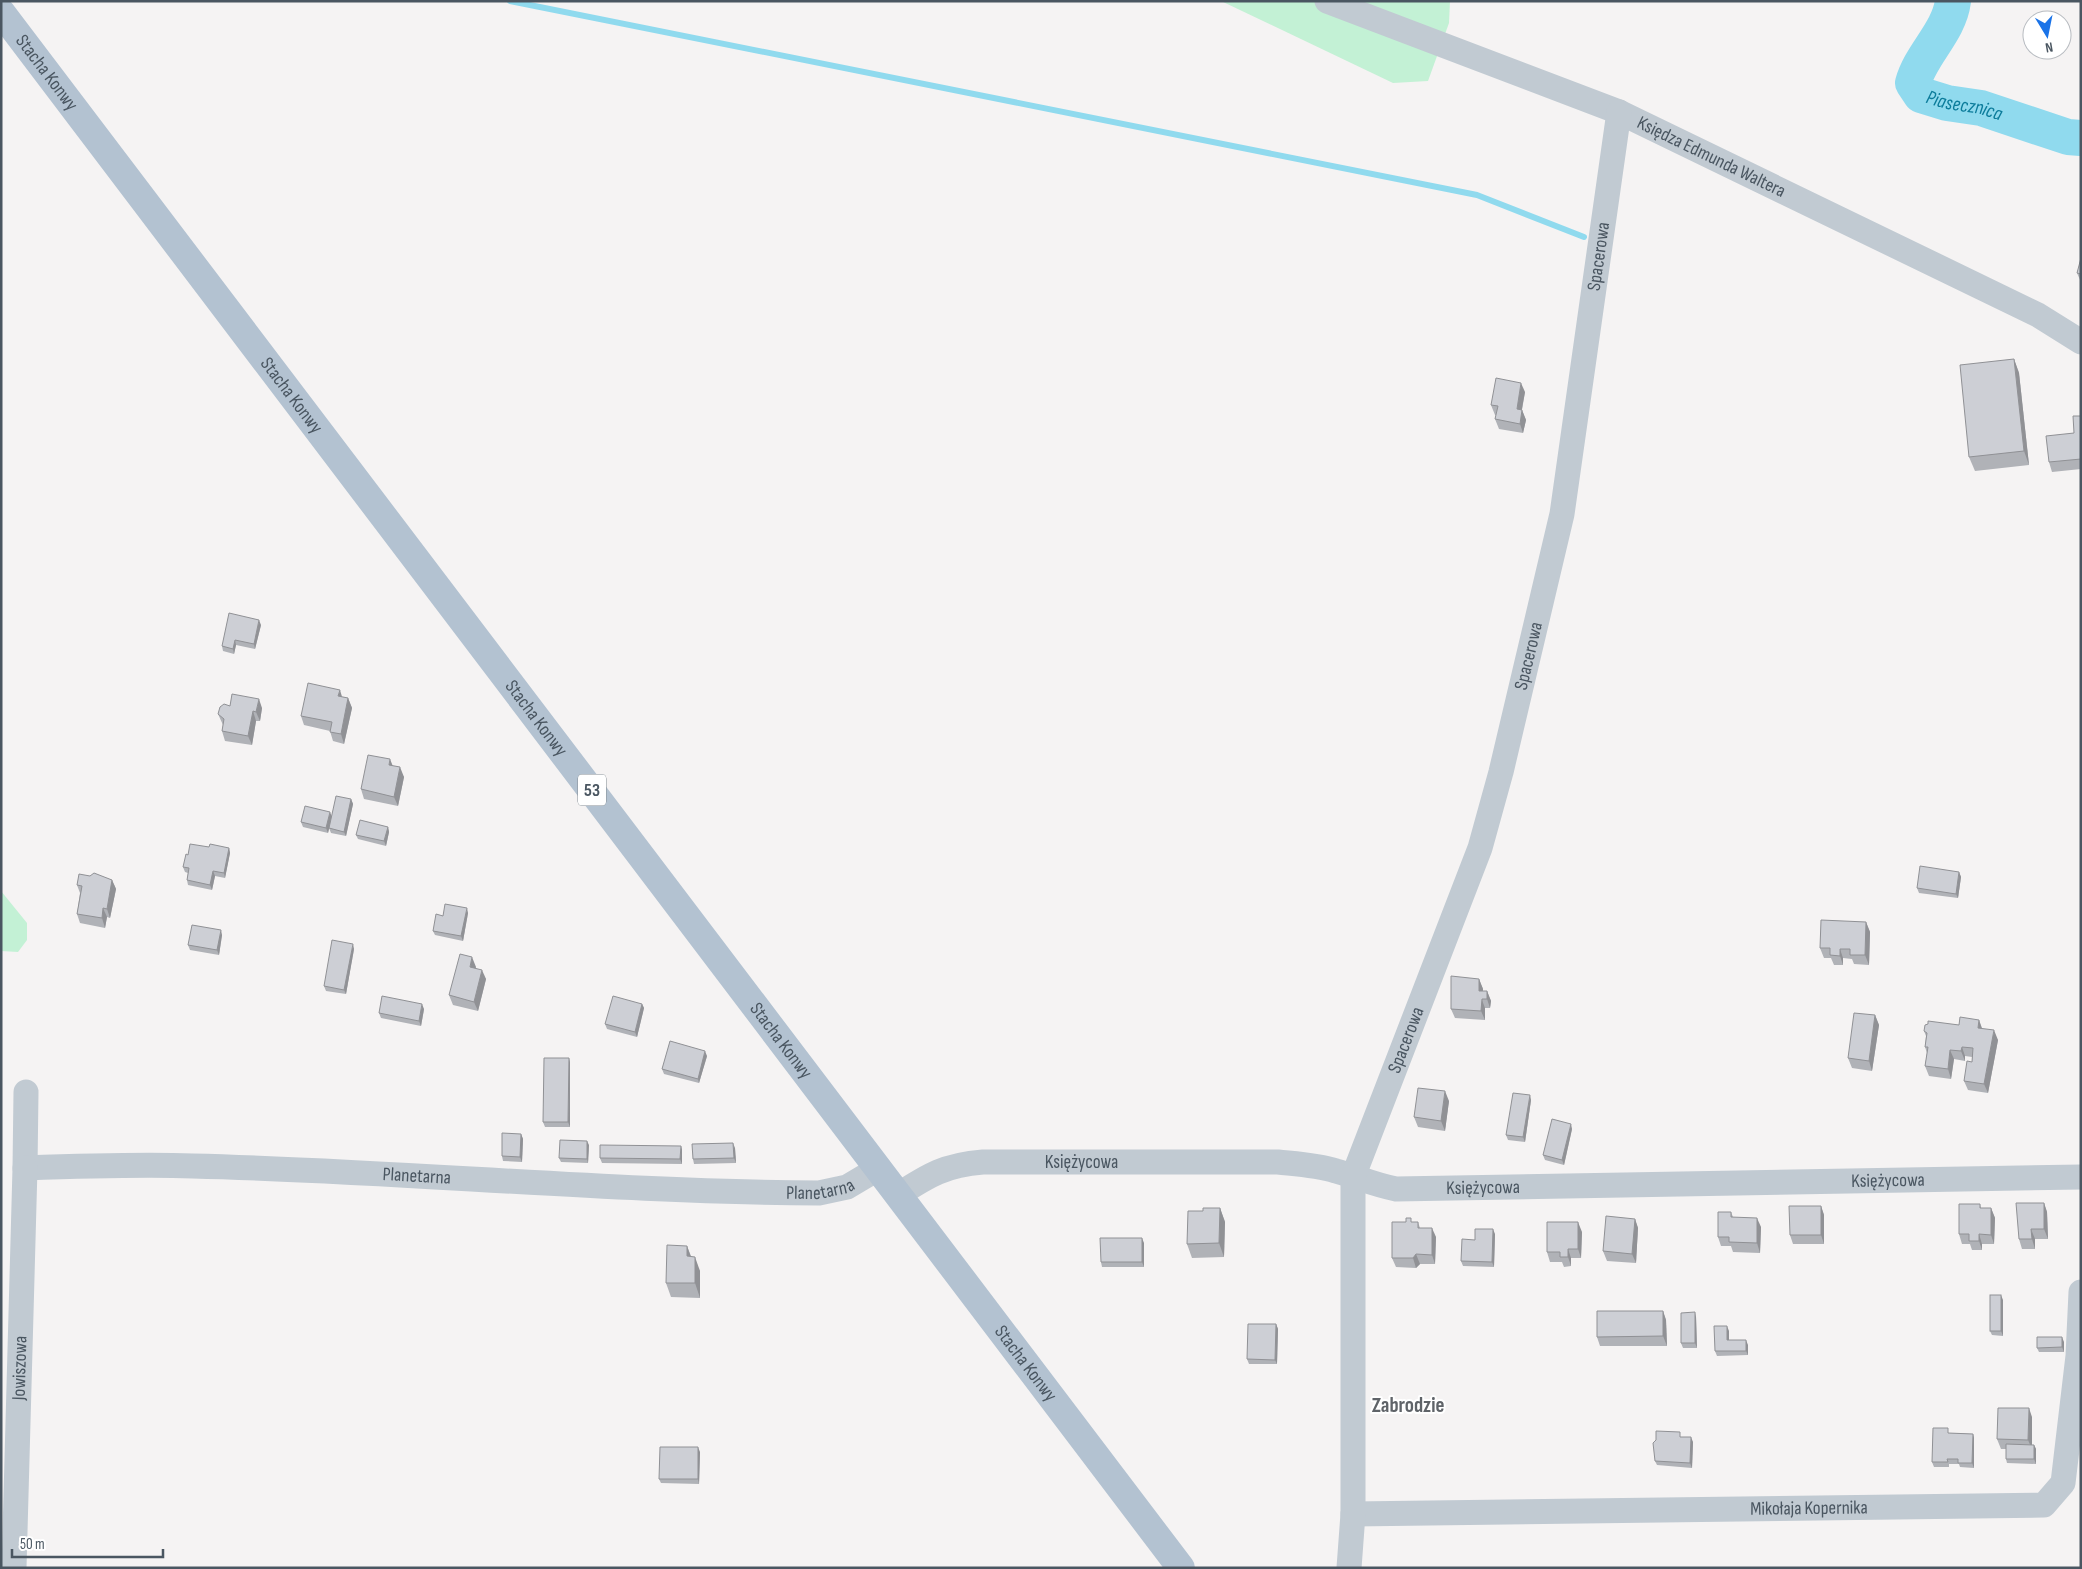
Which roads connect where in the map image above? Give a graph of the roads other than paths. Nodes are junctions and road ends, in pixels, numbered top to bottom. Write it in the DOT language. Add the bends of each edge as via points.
graph roads {
  1 [pos="1328,1"];
  2 [pos="1,12"];
  3 [pos="1619,112"];
  4 [pos="2081,342"];
  5 [pos="26,1092"];
  6 [pos="25,1168"];
  7 [pos="878,1168"];
  8 [pos="1353,1177"];
  9 [pos="2081,1177"];
  10 [pos="898,1195"];
  11 [pos="2081,1292"];
  12 [pos="1353,1514"];
  13 [pos="14,1568"];
  14 [pos="1181,1568"];
  15 [pos="1349,1568"];
  1 -- 3 [label="street, Księdza Edmunda Waltera"];
  2 -- 7 [label="main road, Stacha Konwy / 53"];
  3 -- 4 [label="street, Księdza Edmunda Waltera" via="2038,315"];
  3 -- 8 [label="street, Spacerowa" via="1562,514 1501,772 1480,848"];
  5 -- 6 [label="street"];
  6 -- 7 [label="street, Planetarna" via="192,1166 819,1193 847,1187"];
  6 -- 13 [label="street, Jowiszowa"];
  7 -- 10 [label="main road, Stacha Konwy / 53"];
  8 -- 9 [label="street, Księżycowa" via="1396,1189"];
  8 -- 10 [label="street, Księżycowa" via="1312,1165 1278,1162 983,1162 951,1166 922,1179"];
  8 -- 12 [label="street"];
  10 -- 14 [label="main road, Stacha Konwy / 53"];
  11 -- 12 [label="street, Mikołaja Kopernika" via="2078,1356 2063,1483 2044,1505"];
  12 -- 15 [label="street"];
}
